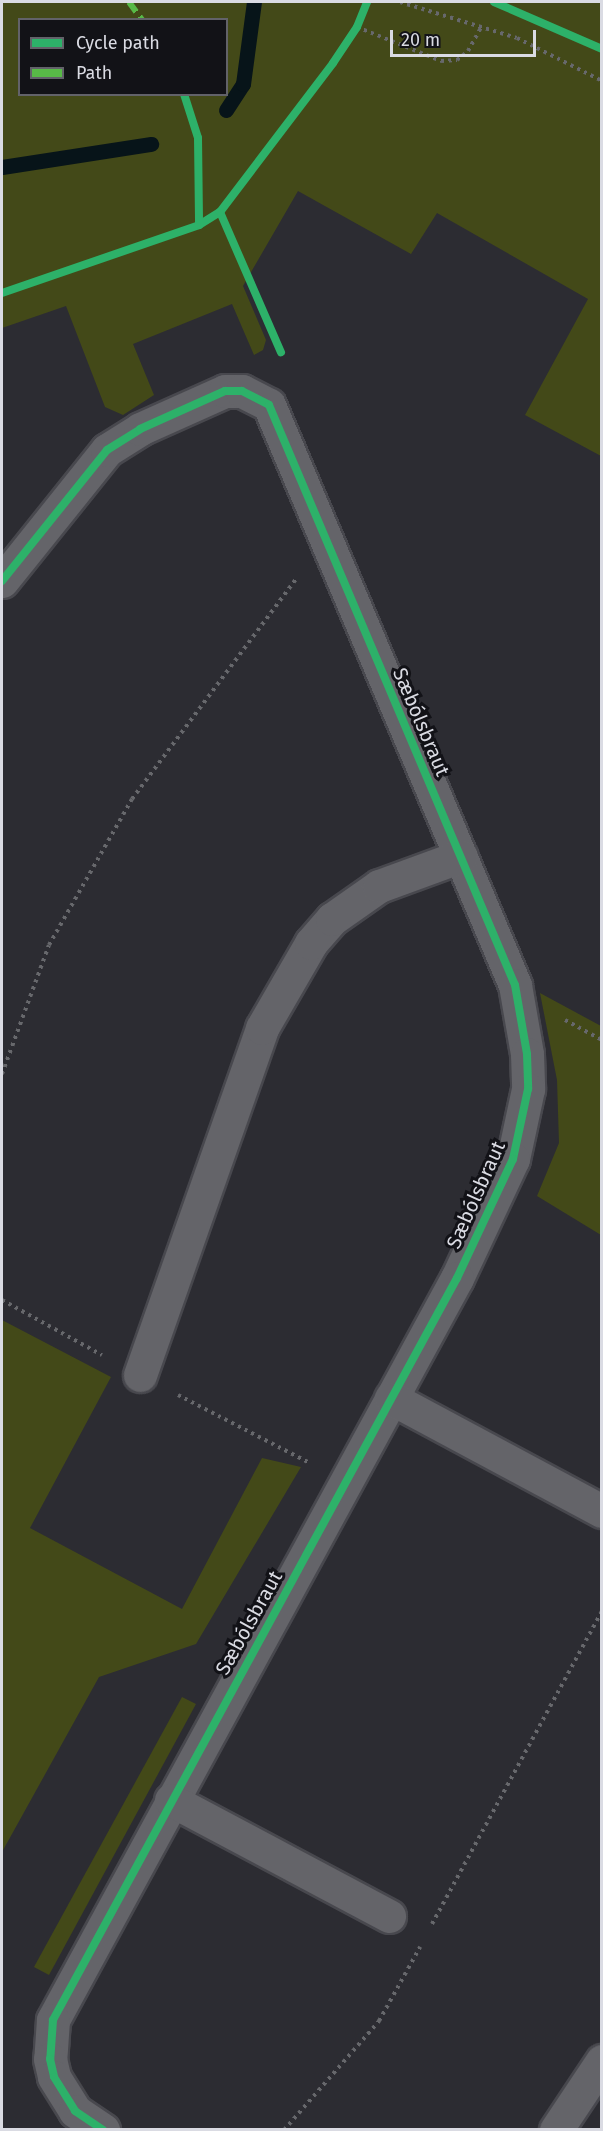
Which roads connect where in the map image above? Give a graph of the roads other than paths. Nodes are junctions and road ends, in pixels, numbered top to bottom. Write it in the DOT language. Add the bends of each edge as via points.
graph roads {
  1 [pos="2,581"];
  2 [pos="461,856"];
  3 [pos="140,1376"];
  4 [pos="391,1398"];
  5 [pos="602,1511"];
  6 [pos="171,1800"];
  7 [pos="388,1916"];
  8 [pos="602,2061"];
  9 [pos="103,2130"];
  10 [pos="556,2130"];
  1 -- 2 [label="street, Sæbólsbraut" via="107,450 140,429 225,391 242,391 269,405"];
  2 -- 3 [label="street" via="379,886 332,919 311,943 262,1028"];
  2 -- 4 [label="street, Sæbólsbraut" via="515,985 524,1019 528,1089 513,1159 499,1192"];
  4 -- 5 [label="street"];
  4 -- 6 [label="street, Sæbólsbraut"];
  6 -- 7 [label="street"];
  6 -- 9 [label="street, Sæbólsbraut" via="53,2020 50,2059 54,2077 75,2111"];
  8 -- 10 [label="street"];
}
